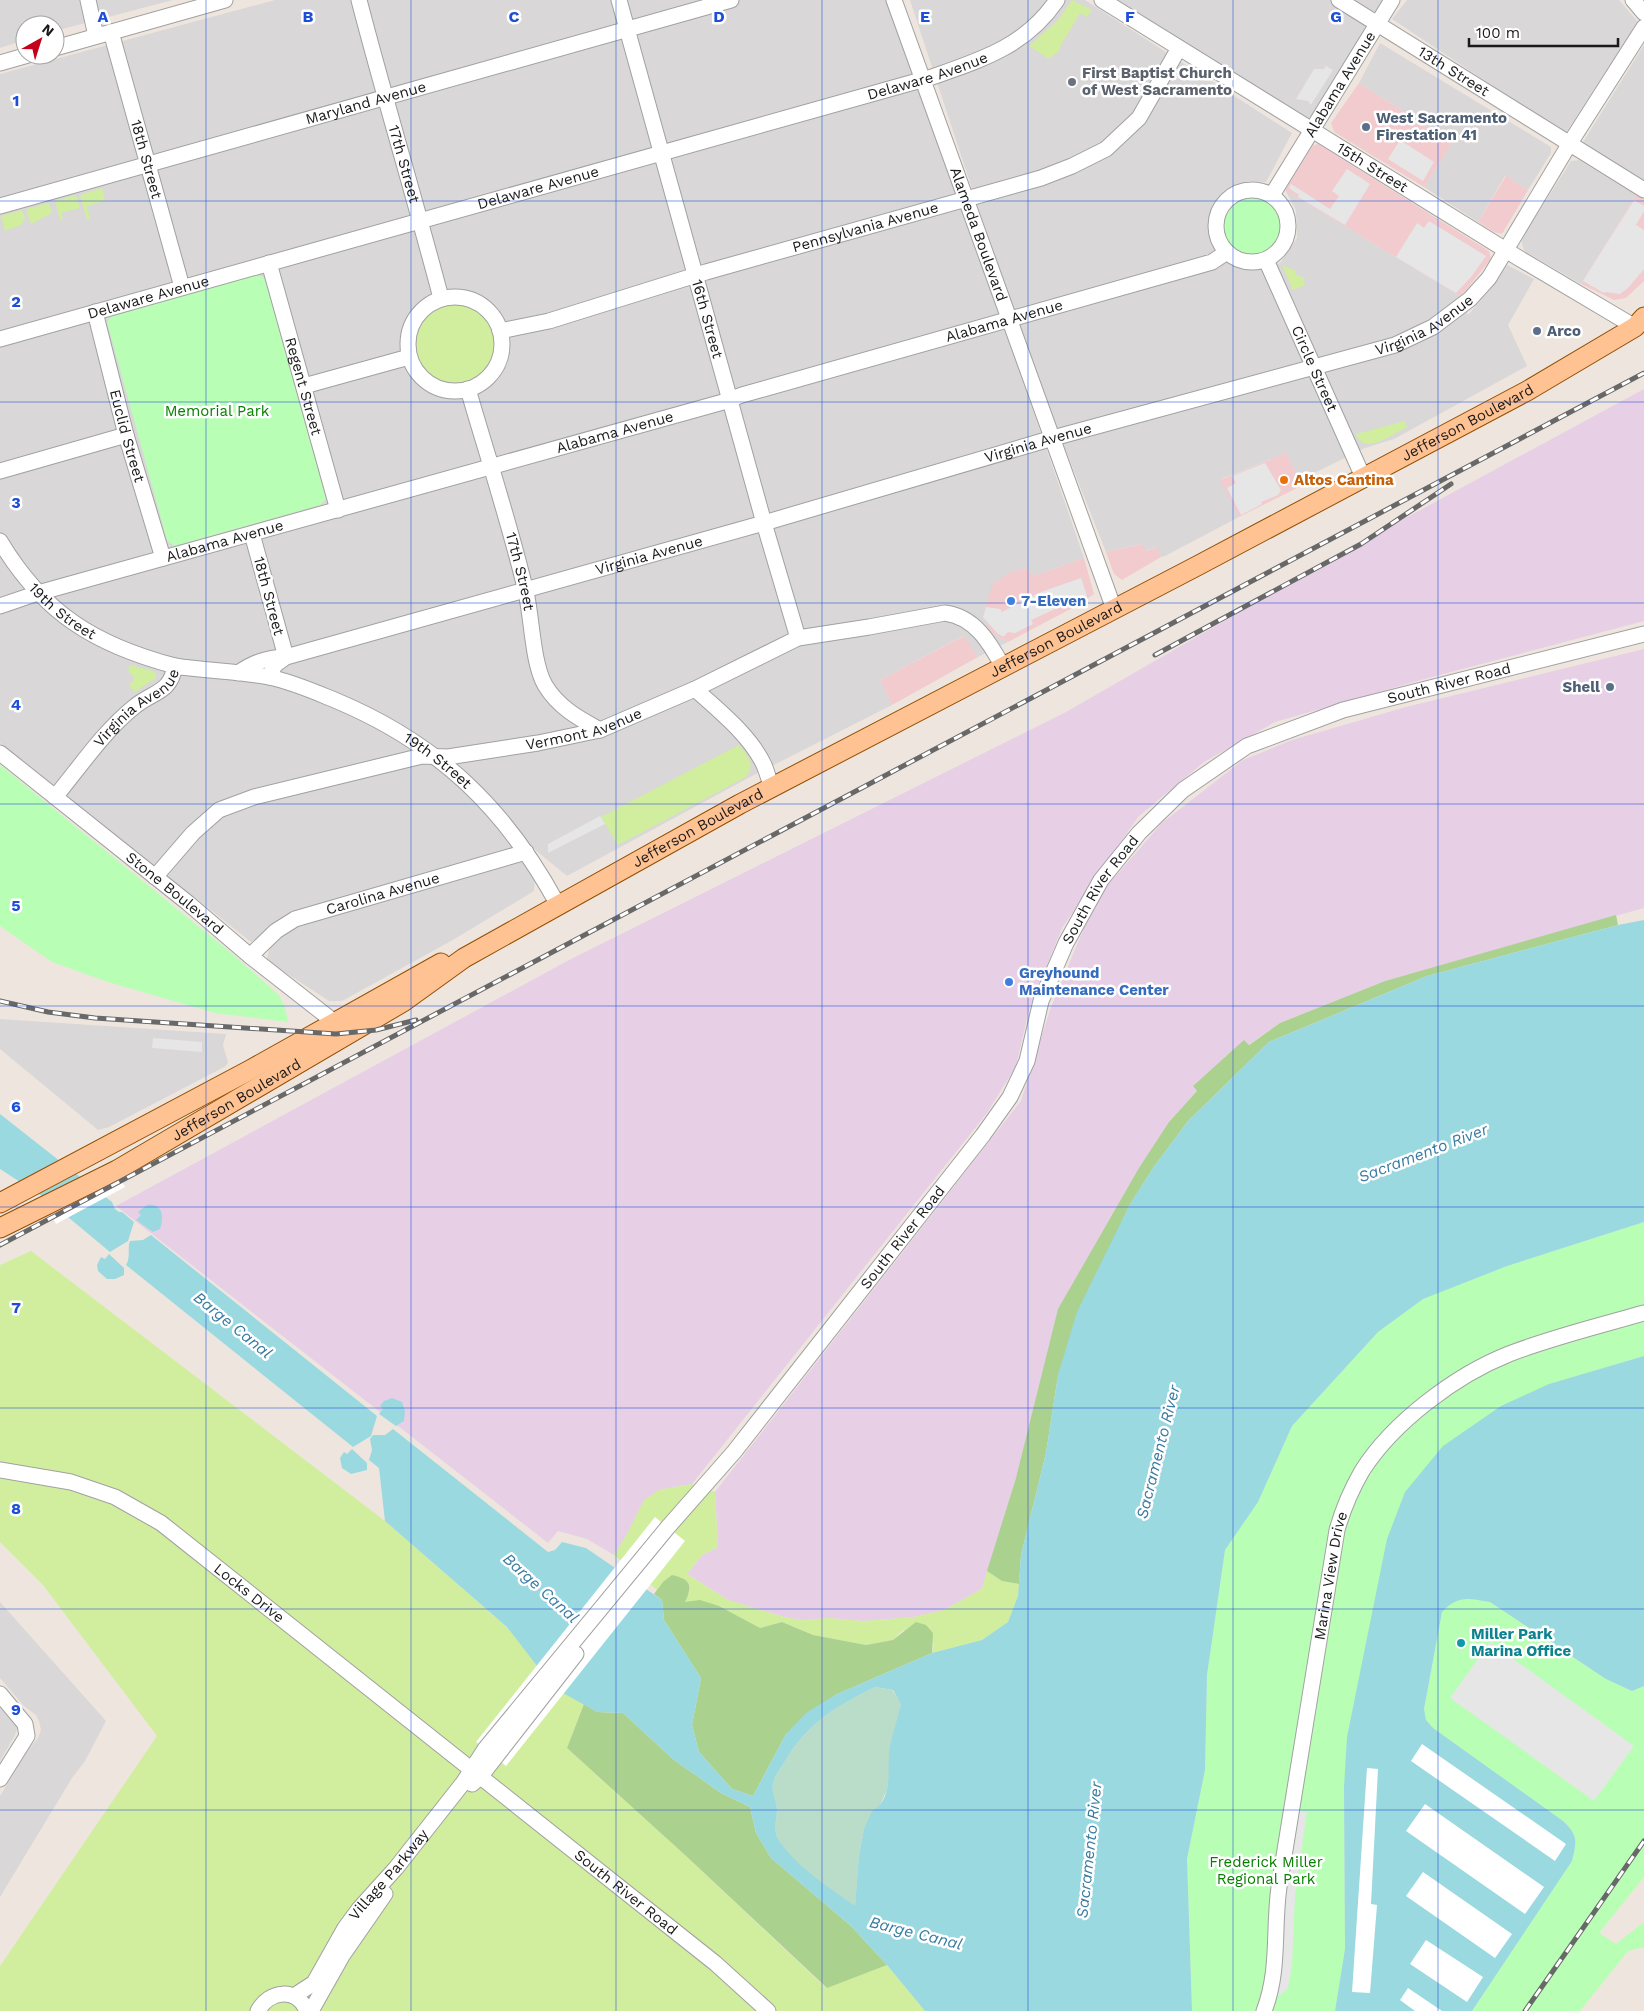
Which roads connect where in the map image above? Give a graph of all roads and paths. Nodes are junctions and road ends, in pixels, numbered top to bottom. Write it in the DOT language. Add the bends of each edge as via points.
graph roads {
  1 [pos="88,0"];
  2 [pos="225,0"];
  3 [pos="360,0"];
  4 [pos="619,0"];
  5 [pos="731,0"];
  6 [pos="894,0"];
  7 [pos="1057,0"];
  8 [pos="1102,0"];
  9 [pos="1339,0"];
  10 [pos="1392,0"];
  11 [pos="1633,0"];
  12 [pos="1644,13"];
  13 [pos="1376,24"];
  14 [pos="1644,27"];
  15 [pos="627,29"];
  16 [pos="111,32"];
  17 [pos="96,36"];
  18 [pos="65,45"];
  19 [pos="1179,48"];
  20 [pos="15,59"];
  21 [pos="0,63"];
  22 [pos="923,79"];
  23 [pos="384,96"];
  24 [pos="1313,130"];
  25 [pos="1570,143"];
  26 [pos="661,152"];
  27 [pos="148,164"];
  28 [pos="1644,190"];
  29 [pos="1272,195"];
  30 [pos="967,200"];
  31 [pos="0,206"];
  32 [pos="420,220"];
  33 [pos="1506,250"];
  34 [pos="1227,252"];
  35 [pos="1266,260"];
  36 [pos="269,263"];
  37 [pos="696,276"];
  38 [pos="182,287"];
  39 [pos="441,298"];
  40 [pos="95,312"];
  41 [pos="1010,320"];
  42 [pos="1641,326"];
  43 [pos="500,331"];
  44 [pos="0,339"];
  45 [pos="409,357"];
  46 [pos="1315,367"];
  47 [pos="304,386"];
  48 [pos="468,389"];
  49 [pos="731,398"];
  50 [pos="126,435"];
  51 [pos="1053,438"];
  52 [pos="491,466"];
  53 [pos="0,471"];
  54 [pos="1364,477"];
  55 [pos="338,510"];
  56 [pos="764,523"];
  57 [pos="252,534"];
  58 [pos="0,541"];
  59 [pos="163,558"];
  60 [pos="526,589"];
  61 [pos="38,593"];
  62 [pos="0,606"];
  63 [pos="1114,609"];
  64 [pos="1644,634"];
  65 [pos="798,638"];
  66 [pos="286,657"];
  67 [pos="175,666"];
  68 [pos="1003,667"];
  69 [pos="238,672"];
  70 [pos="270,677"];
  71 [pos="695,689"];
  72 [pos="600,730"];
  73 [pos="0,753"];
  74 [pos="436,757"];
  75 [pos="772,788"];
  76 [pos="55,797"];
  77 [pos="526,852"];
  78 [pos="154,877"];
  79 [pos="558,906"];
  80 [pos="250,956"];
  81 [pos="342,1028"];
  82 [pos="6,1200"];
  83 [pos="0,1228"];
  84 [pos="1644,1313"];
  85 [pos="0,1470"];
  86 [pos="0,1694"];
  87 [pos="475,1773"];
  88 [pos="0,1779"];
  89 [pos="294,1996"];
  90 [pos="258,2011"];
  91 [pos="309,2011"];
  92 [pos="768,2011"];
  93 [pos="1264,2011"];
  1 -- 17 [label="street"];
  2 -- 16 [label="street"];
  3 -- 23 [label="street, 17th Street"];
  4 -- 15 [label="street, 16th Street"];
  5 -- 15 [label="street, Maryland Avenue"];
  6 -- 22 [label="street, Alameda Boulevard"];
  7 -- 22 [label="street, Delaware Avenue" via="1047,14 1015,43 980,61"];
  8 -- 19 [label="street, 15th Street"];
  9 -- 13 [label="street, 13th Street"];
  10 -- 13 [label="street, Alabama Avenue"];
  11 -- 12 [label="street"];
  13 -- 24 [label="street, Alabama Avenue"];
  13 -- 25 [label="street, 13th Street"];
  14 -- 25 [label="street, Virginia Avenue"];
  15 -- 23 [label="street, Maryland Avenue"];
  15 -- 26 [label="street, 16th Street"];
  16 -- 17 [label="street"];
  16 -- 27 [label="street, 18th Street"];
  17 -- 18 [label="street"];
  19 -- 24 [label="street, 15th Street"];
  19 -- 30 [label="street, Pennsylvania Avenue" via="1139,118 1106,149 1041,178"];
  20 -- 21 [label="street"];
  22 -- 26 [label="street, Delaware Avenue"];
  22 -- 30 [label="street, Alameda Boulevard"];
  23 -- 27 [label="street, Maryland Avenue"];
  23 -- 32 [label="street, 17th Street"];
  24 -- 29 [label="street, Alabama Avenue"];
  24 -- 33 [label="street, 15th Street"];
  25 -- 28 [label="street, 13th Street"];
  25 -- 33 [label="street, Virginia Avenue"];
  26 -- 32 [label="street, Delaware Avenue"];
  26 -- 37 [label="street, 16th Street"];
  27 -- 31 [label="street, Maryland Avenue"];
  27 -- 38 [label="street, 18th Street"];
  29 -- 34 [label="street" via="1250,189 1228,198 1220,208 1216,231"];
  29 -- 35 [label="street" via="1287,213 1288,235 1284,246"];
  30 -- 37 [label="street, Pennsylvania Avenue"];
  30 -- 41 [label="street, Alameda Boulevard"];
  32 -- 36 [label="street, Delaware Avenue"];
  32 -- 39 [label="street, 17th Street"];
  33 -- 42 [label="street, 15th Street"];
  33 -- 46 [label="street, Virginia Avenue" via="1489,278 1470,299 1432,327 1395,345"];
  34 -- 35 [label="street" via="1245,262"];
  34 -- 41 [label="street, Alabama Avenue" via="1212,262"];
  35 -- 46 [label="street, Circle Street"];
  36 -- 38 [label="street, Delaware Avenue"];
  36 -- 47 [label="street, Regent Street"];
  37 -- 43 [label="street, Pennsylvania Avenue" via="549,321"];
  37 -- 49 [label="street, 16th Street"];
  38 -- 40 [label="street, Delaware Avenue"];
  39 -- 43 [label="street" via="458,296 474,300 493,316"];
  39 -- 45 [label="street" via="420,311 411,325 407,341"];
  40 -- 44 [label="street, Delaware Avenue"];
  40 -- 50 [label="street, Euclid Street"];
  41 -- 49 [label="street, Alabama Avenue"];
  41 -- 51 [label="street, Alameda Boulevard"];
  42 -- 54 [label="main road, Jefferson Boulevard" via="1527,391"];
  43 -- 48 [label="street" via="501,355 494,370 483,382"];
  45 -- 47 [label="street"];
  45 -- 48 [label="street" via="422,378 436,387 452,391"];
  46 -- 51 [label="street, Virginia Avenue"];
  46 -- 54 [label="street, Circle Street"];
  47 -- 55 [label="street, Regent Street"];
  48 -- 52 [label="street, 17th Street"];
  49 -- 52 [label="street, Alabama Avenue"];
  49 -- 56 [label="street, 16th Street"];
  50 -- 53 [label="street"];
  50 -- 59 [label="street, Euclid Street"];
  51 -- 56 [label="street, Virginia Avenue"];
  51 -- 63 [label="street, Alameda Boulevard"];
  52 -- 55 [label="street, Alabama Avenue"];
  52 -- 60 [label="street, 17th Street"];
  54 -- 63 [label="main road, Jefferson Boulevard"];
  55 -- 57 [label="street, Alabama Avenue"];
  56 -- 60 [label="street, Virginia Avenue"];
  56 -- 65 [label="street, 16th Street"];
  57 -- 59 [label="street, Alabama Avenue"];
  57 -- 66 [label="street, 18th Street"];
  58 -- 61 [label="street, 19th Street"];
  59 -- 61 [label="street, Alabama Avenue"];
  60 -- 66 [label="street, Virginia Avenue"];
  60 -- 72 [label="street, 17th Street" via="544,684 566,710"];
  61 -- 62 [label="street, Alabama Avenue"];
  61 -- 67 [label="street, 19th Street" via="74,624 97,638 136,655"];
  63 -- 68 [label="main road, Jefferson Boulevard"];
  64 -- 87 [label="street, South River Road" via="1343,710 1247,746 1184,790 1139,833 1101,880 1066,943 1041,1001 1027,1061 1004,1105 751,1431"];
  65 -- 68 [label="street, Vermont Avenue" via="945,613 956,614 982,634"];
  65 -- 71 [label="street, Vermont Avenue"];
  66 -- 69 [label="street, Virginia Avenue" via="254,662"];
  66 -- 70 [label="street" via="275,665"];
  67 -- 69 [label="street, Virginia Avenue"];
  67 -- 76 [label="street, Virginia Avenue" via="168,686 126,713"];
  68 -- 75 [label="main road, Jefferson Boulevard"];
  69 -- 70 [label="street, Virginia Avenue"];
  70 -- 74 [label="street, 19th Street" via="348,706 390,727"];
  71 -- 72 [label="street, Vermont Avenue"];
  71 -- 75 [label="street" via="754,748"];
  72 -- 74 [label="street, Vermont Avenue" via="538,743"];
  73 -- 76 [label="street, Stone Boulevard"];
  74 -- 77 [label="street, 19th Street" via="489,806"];
  74 -- 78 [label="street, Vermont Avenue" via="422,756 254,797 219,810"];
  75 -- 79 [label="main road, Jefferson Boulevard"];
  76 -- 78 [label="street, Stone Boulevard"];
  77 -- 79 [label="street, 19th Street"];
  77 -- 80 [label="street, Carolina Avenue" via="295,919 276,931"];
  78 -- 80 [label="street, Stone Boulevard"];
  79 -- 81 [label="main road, Jefferson Boulevard" via="464,958 403,1002"];
  80 -- 81 [label="street, Stone Boulevard"];
  81 -- 82 [label="main road, Jefferson Boulevard" via="250,1070"];
  81 -- 83 [label="main road, Jefferson Boulevard" via="117,1170"];
  84 -- 93 [label="street, Marina View Drive" via="1549,1340 1468,1375 1396,1431 1367,1464 1351,1491 1337,1530 1279,1891 1272,1986"];
  85 -- 87 [label="street, Locks Drive" via="71,1482 115,1497 161,1523"];
  86 -- 88 [label="street" via="25,1724 27,1736"];
  87 -- 89 [label="street, Village Parkway" via="463,1783 354,1915 314,1983"];
  87 -- 91 [label="street, Village Parkway" via="468,1787 371,1912"];
  87 -- 92 [label="street, South River Road" via="715,1963"];
  89 -- 90 [label="street" via="277,1994 262,2003"];
  89 -- 91 [label="street"];
}
